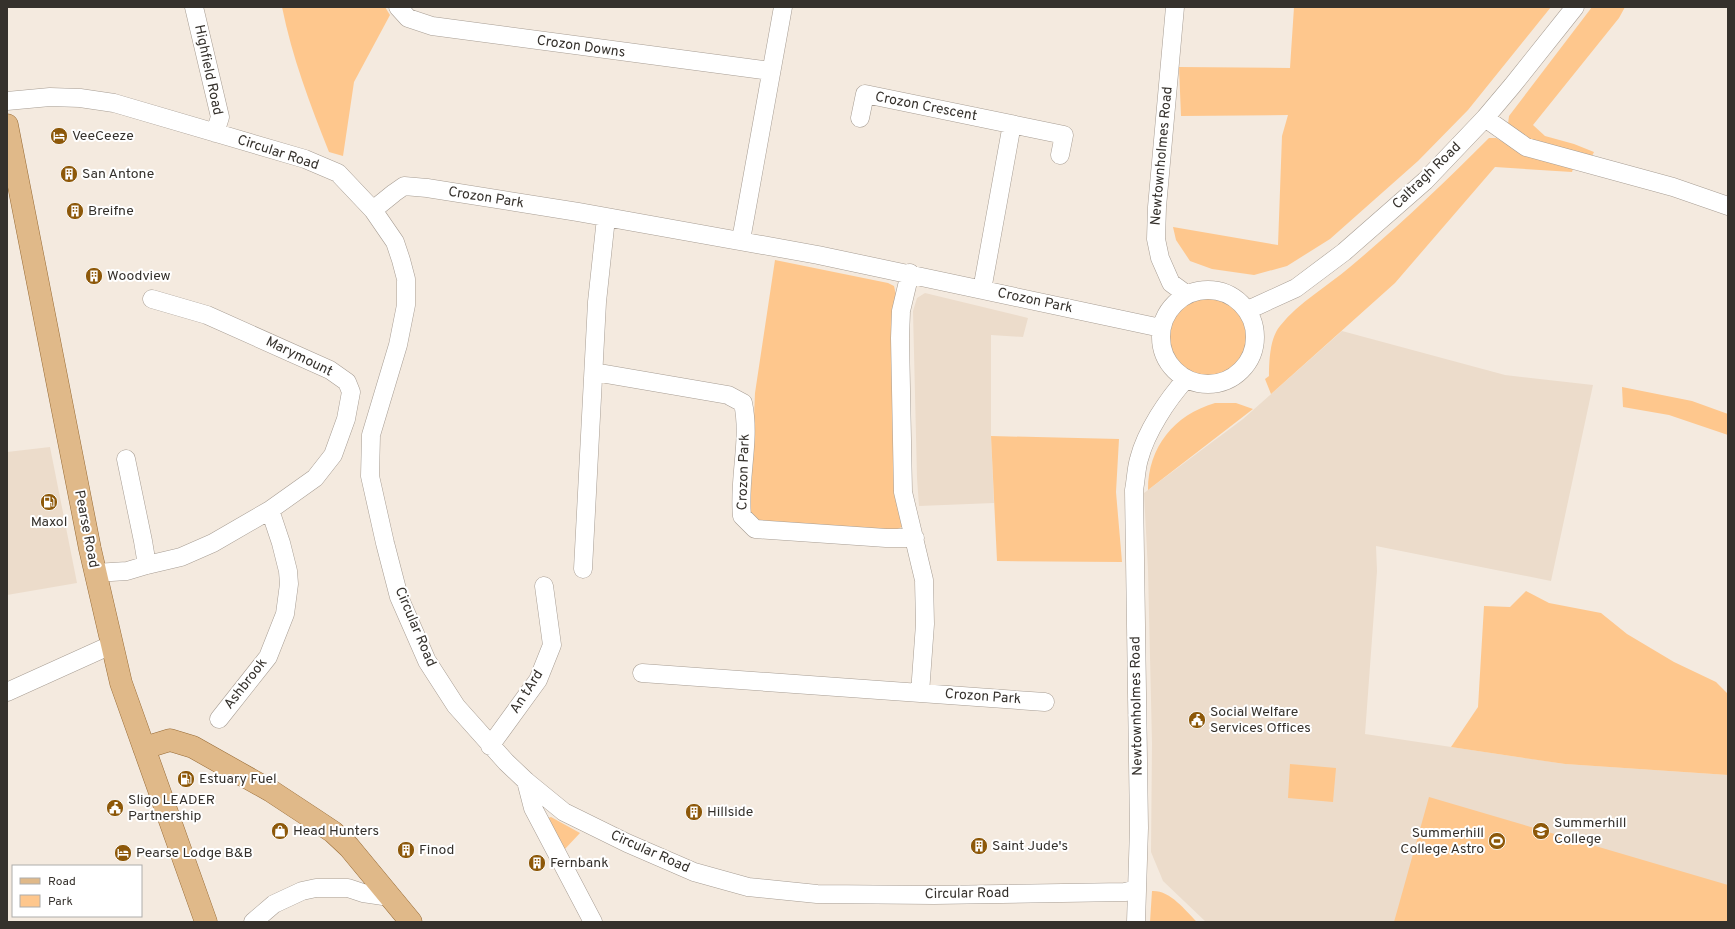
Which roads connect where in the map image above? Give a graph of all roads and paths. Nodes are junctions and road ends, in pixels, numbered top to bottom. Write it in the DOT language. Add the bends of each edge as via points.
graph roads {
  1 [pos="194,7"];
  2 [pos="398,7"];
  3 [pos="783,7"];
  4 [pos="1174,7"];
  5 [pos="1575,7"];
  6 [pos="770,72"];
  7 [pos="7,101"];
  8 [pos="860,118"];
  9 [pos="1485,118"];
  10 [pos="1012,124"];
  11 [pos="8,132"];
  12 [pos="215,133"];
  13 [pos="1060,154"];
  14 [pos="1728,206"];
  15 [pos="374,210"];
  16 [pos="606,218"];
  17 [pos="741,240"];
  18 [pos="910,273"];
  19 [pos="982,290"];
  20 [pos="1186,294"];
  21 [pos="152,299"];
  22 [pos="1248,310"];
  23 [pos="1161,328"];
  24 [pos="594,372"];
  25 [pos="1186,379"];
  26 [pos="126,459"];
  27 [pos="270,510"];
  28 [pos="915,538"];
  29 [pos="147,565"];
  30 [pos="583,569"];
  31 [pos="95,573"];
  32 [pos="544,586"];
  33 [pos="111,645"];
  34 [pos="642,673"];
  35 [pos="7,692"];
  36 [pos="920,693"];
  37 [pos="1045,702"];
  38 [pos="219,718"];
  39 [pos="490,746"];
  40 [pos="144,748"];
  41 [pos="526,781"];
  42 [pos="1138,890"];
  43 [pos="390,897"];
  44 [pos="206,922"];
  45 [pos="253,922"];
  46 [pos="411,922"];
  47 [pos="593,922"];
  48 [pos="1136,922"];
  1 -- 12 [label="street, Highfield Road" via="220,116"];
  2 -- 6 [label="street, Crozon Downs" via="408,18 432,26"];
  3 -- 6 [label="street"];
  4 -- 20 [label="street, Newtownholmes Road" via="1156,239 1160,258 1171,283"];
  5 -- 9 [label="street, Caltragh Road"];
  6 -- 17 [label="street"];
  7 -- 12 [label="street, Circular Road" via="40,97 80,98 114,103"];
  8 -- 10 [label="street, Crozon Crescent" via="865,94"];
  9 -- 14 [label="street" via="1526,148 1673,187"];
  9 -- 22 [label="street, Caltragh Road" via="1425,181 1344,252 1296,288"];
  10 -- 13 [label="street, Crozon Crescent" via="1064,135"];
  10 -- 19 [label="street"];
  11 -- 31 [label="main road, Pearse Road"];
  12 -- 15 [label="street, Circular Road" via="305,159 338,173"];
  15 -- 16 [label="street, Crozon Park" via="404,186"];
  15 -- 39 [label="street, Circular Road" via="395,242 406,279 406,305 398,345 371,435 370,476 399,597 427,661 456,706"];
  16 -- 17 [label="street, Crozon Park"];
  16 -- 24 [label="street" via="597,302"];
  17 -- 18 [label="street, Crozon Park"];
  18 -- 19 [label="street, Crozon Park"];
  18 -- 28 [label="street" via="901,311 900,338 904,492"];
  19 -- 23 [label="street, Crozon Park"];
  20 -- 22 [label="street" via="1213,289 1238,300"];
  20 -- 23 [label="street" via="1169,308"];
  21 -- 27 [label="street, Marymount" via="214,317 330,370 346,382 350,392 346,419 333,455 315,478"];
  22 -- 25 [label="street" via="1254,324 1255,340 1252,355 1244,368 1232,378 1217,384 1201,384"];
  23 -- 25 [label="street" via="1160,343 1165,358 1174,370"];
  24 -- 28 [label="street, Crozon Park" via="728,395 743,403 746,419 742,516 755,529"];
  24 -- 30 [label="street"];
  25 -- 42 [label="street, Newtownholmes Road" via="1148,434 1138,460 1134,490"];
  26 -- 29 [label="street"];
  27 -- 29 [label="street, Marymount" via="213,543 181,557"];
  27 -- 38 [label="street, Ashbrook" via="282,543 288,571 285,614 268,657"];
  28 -- 36 [label="street" via="924,580 925,624"];
  29 -- 31 [label="street, Marymount" via="127,571"];
  31 -- 33 [label="main road, Pearse Road"];
  32 -- 39 [label="street, An tArd" via="552,645 538,680"];
  33 -- 35 [label="street"];
  33 -- 40 [label="main road, Pearse Road"];
  34 -- 36 [label="street, Crozon Park"];
  36 -- 37 [label="street, Crozon Park"];
  39 -- 41 [label="street, Circular Road"];
  40 -- 43 [label="main road" via="170,740 193,747 271,791 333,832 349,847"];
  40 -- 44 [label="main road, Pearse Road"];
  41 -- 42 [label="street, Circular Road" via="564,812 627,843 694,872 748,887 817,894 927,895"];
  41 -- 47 [label="street" via="533,808"];
  42 -- 48 [label="street, Newtownholmes Road"];
  43 -- 45 [label="street" via="348,888 316,888 302,891 274,904"];
  43 -- 46 [label="main road"];
}
